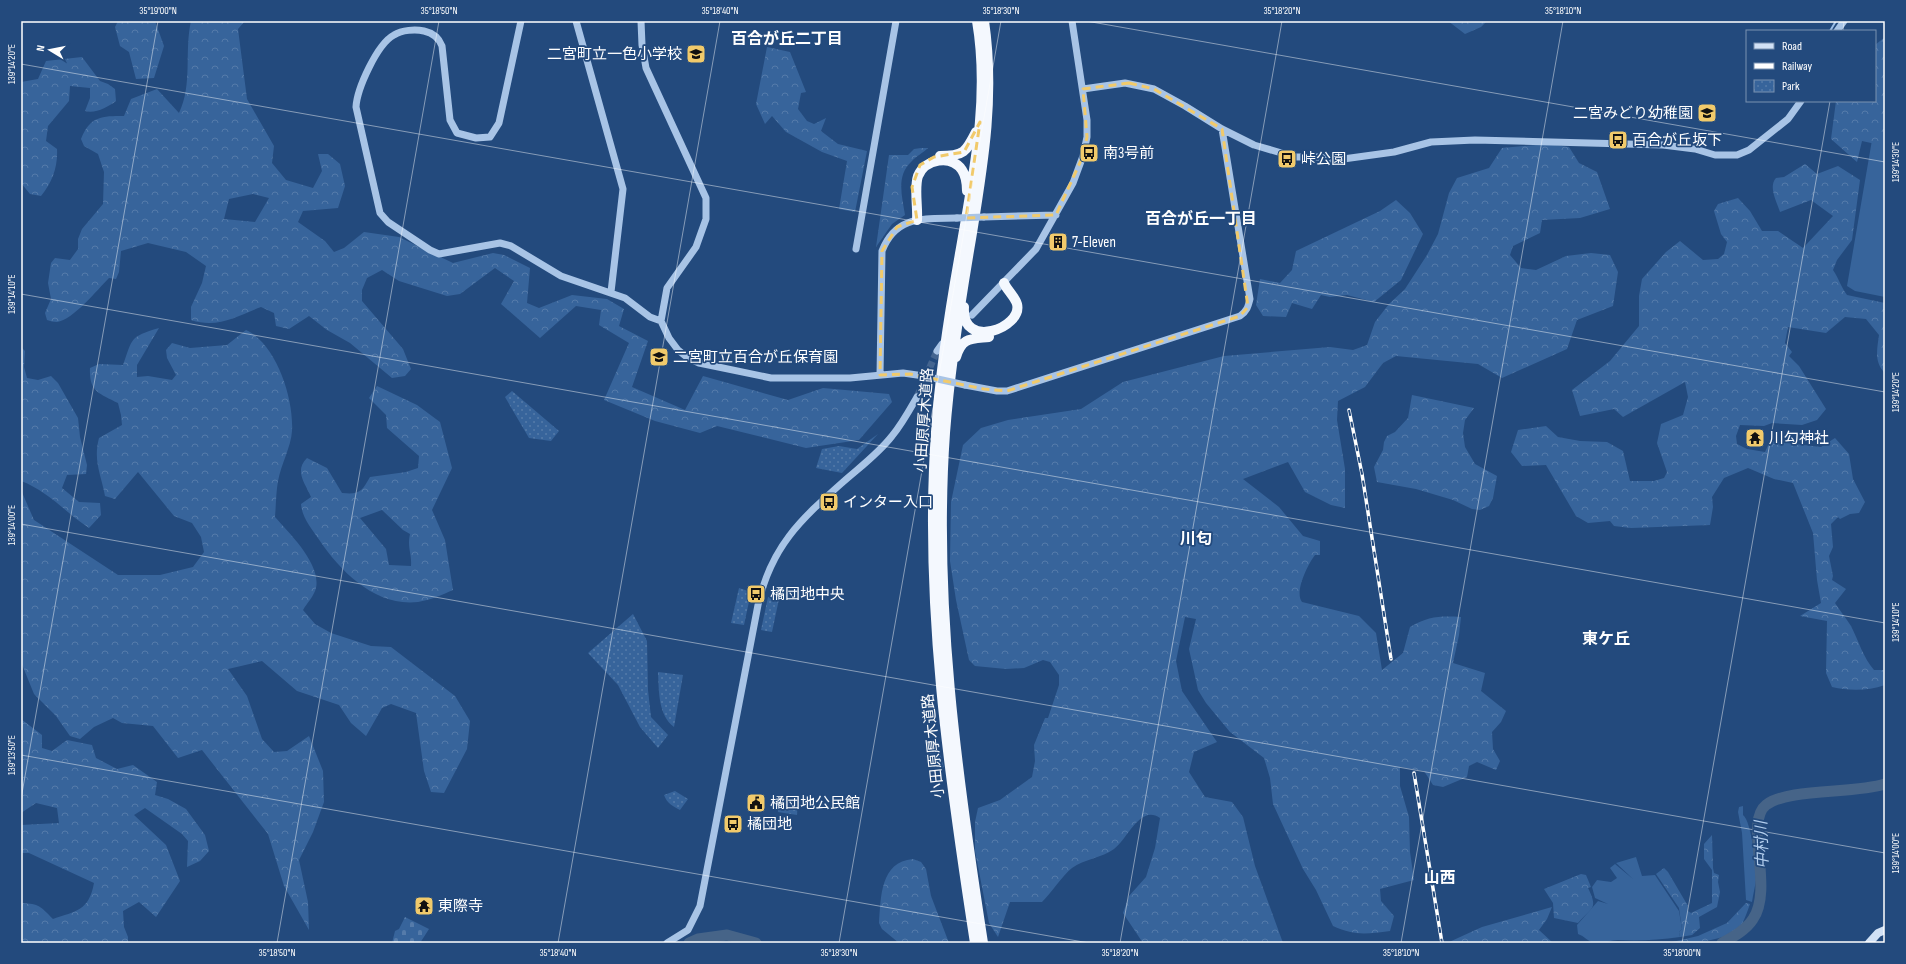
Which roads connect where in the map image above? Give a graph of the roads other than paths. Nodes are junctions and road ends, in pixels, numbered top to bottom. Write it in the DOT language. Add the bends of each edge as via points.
graph roads {
  1 [pos="520,21"];
  2 [pos="576,21"];
  3 [pos="641,21"];
  4 [pos="896,21"];
  5 [pos="977,21"];
  6 [pos="984,21"];
  7 [pos="1072,21"];
  8 [pos="1844,21"];
  9 [pos="1838,30"];
  10 [pos="1083,89"];
  11 [pos="1800,102"];
  12 [pos="980,122"];
  13 [pos="1222,129"];
  14 [pos="967,210"];
  15 [pos="1056,215"];
  16 [pos="918,220"];
  17 [pos="969,247"];
  18 [pos="856,249"];
  19 [pos="1004,283"];
  20 [pos="611,292"];
  21 [pos="972,315"];
  22 [pos="661,321"];
  23 [pos="942,344"];
  24 [pos="937,351"];
  25 [pos="880,375"];
  26 [pos="950,375"];
  27 [pos="916,397"];
  28 [pos="1885,930"];
  29 [pos="667,943"];
  30 [pos="975,943"];
  31 [pos="983,943"];
  32 [pos="1869,943"];
  1 -- 20 [label="street" via="499,123 494,134 486,138 462,136 453,128 442,46 437,37 428,32 410,30 392,35 359,90 356,108 378,208 388,222 440,254 500,243 511,246 561,276"];
  2 -- 20 [label="street" via="623,189"];
  3 -- 22 [label="street" via="646,68 706,198 706,219 696,247 667,288"];
  4 -- 18 [label="street"];
  5 -- 12 [label="highway, 小田原厚木道路" via="982,70"];
  6 -- 17 [label="highway, 小田原厚木道路" via="990,84 988,127"];
  7 -- 10 [label="street"];
  8 -- 9 [label="street"];
  10 -- 13 [label="street" via="1125,83 1154,89"];
  10 -- 15 [label="street" via="1087,137 1083,156"];
  11 -- 13 [label="street" via="1788,119 1748,150 1726,156 1663,145 1475,140 1431,142 1394,152 1336,160 1296,157 1272,151"];
  12 -- 14 [label="highway, 小田原厚木道路"];
  12 -- 16 [label="highway" via="970,146 964,152 951,156 934,156 920,165 912,187"];
  13 -- 25 [label="street, bridge" via="1250,298 1248,307 1240,316 1007,391 903,373"];
  14 -- 16 [label="highway" via="967,185 962,169 949,161 934,161 922,169 918,176"];
  14 -- 30 [label="highway, 小田原厚木道路" via="940,388 934,479 934,551 936,608 948,750"];
  15 -- 16 [label="street, bridge"];
  15 -- 19 [label="street" via="1036,249"];
  16 -- 25 [label="street" via="904,223 894,230 882,251"];
  17 -- 19 [label="highway" via="964,310 968,324 974,329 992,332 1015,316 1017,304"];
  17 -- 26 [label="highway, 小田原厚木道路"];
  19 -- 21 [label="street"];
  19 -- 26 [label="highway" via="1021,298 1020,317 998,335 966,340 958,350"];
  20 -- 22 [label="street" via="626,298 650,317"];
  22 -- 25 [label="street" via="673,344 688,358 700,363 784,380"];
  23 -- 24 [label="street"];
  26 -- 31 [label="highway, 小田原厚木道路" via="942,494 944,607 956,751"];
  27 -- 29 [label="street" via="892,436 807,515 787,538 764,579 700,906 688,930"];
  28 -- 32 [label="main road" via="1878,933"];
}
